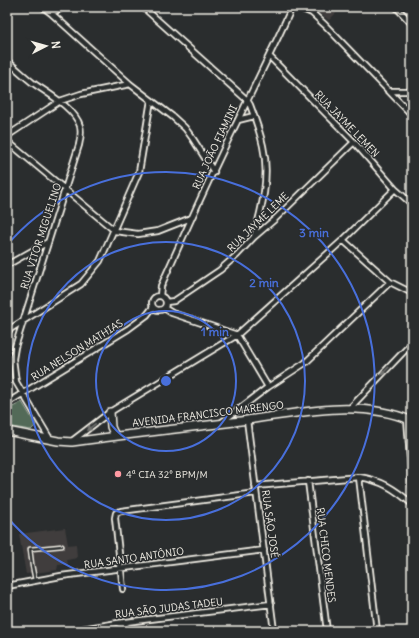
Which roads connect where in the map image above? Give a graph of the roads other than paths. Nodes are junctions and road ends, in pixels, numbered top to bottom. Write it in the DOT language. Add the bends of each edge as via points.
graph roads {
  1 [pos="43,7"];
  2 [pos="64,7"];
  3 [pos="143,7"];
  4 [pos="292,7"];
  5 [pos="298,7"];
  6 [pos="396,7"];
  7 [pos="51,12"];
  8 [pos="412,24"];
  9 [pos="270,57"];
  10 [pos="7,60"];
  11 [pos="130,84"];
  12 [pos="388,91"];
  13 [pos="412,91"];
  14 [pos="151,100"];
  15 [pos="248,100"];
  16 [pos="60,101"];
  17 [pos="412,115"];
  18 [pos="254,116"];
  19 [pos="238,120"];
  20 [pos="7,136"];
  21 [pos="7,141"];
  22 [pos="354,142"];
  23 [pos="214,172"];
  24 [pos="395,189"];
  25 [pos="65,190"];
  26 [pos="412,204"];
  27 [pos="191,218"];
  28 [pos="115,231"];
  29 [pos="254,237"];
  30 [pos="344,240"];
  31 [pos="48,242"];
  32 [pos="7,265"];
  33 [pos="390,282"];
  34 [pos="412,294"];
  35 [pos="160,296"];
  36 [pos="166,302"];
  37 [pos="153,307"];
  38 [pos="164,308"];
  39 [pos="23,321"];
  40 [pos="7,331"];
  41 [pos="238,336"];
  42 [pos="412,343"];
  43 [pos="268,387"];
  44 [pos="22,394"];
  45 [pos="7,403"];
  46 [pos="349,409"];
  47 [pos="110,412"];
  48 [pos="247,420"];
  49 [pos="409,420"];
  50 [pos="221,424"];
  51 [pos="7,432"];
  52 [pos="115,436"];
  53 [pos="50,440"];
  54 [pos="72,442"];
  55 [pos="359,477"];
  56 [pos="308,481"];
  57 [pos="255,486"];
  58 [pos="412,486"];
  59 [pos="256,493"];
  60 [pos="412,504"];
  61 [pos="62,546"];
  62 [pos="264,550"];
  63 [pos="121,568"];
  64 [pos="36,581"];
  65 [pos="7,586"];
  66 [pos="123,589"];
  67 [pos="271,604"];
  68 [pos="118,623"];
  69 [pos="70,631"];
  70 [pos="140,631"];
  71 [pos="274,631"];
  72 [pos="327,631"];
  73 [pos="377,631"];
  1 -- 7 [label="street"];
  2 -- 7 [label="street"];
  3 -- 15 [label="street"];
  4 -- 9 [label="street, RUA JOÃO FIAMINI"];
  5 -- 12 [label="street" via="312,13 325,25"];
  6 -- 8 [label="street"];
  7 -- 11 [label="street"];
  9 -- 15 [label="street, RUA JOÃO FIAMINI"];
  9 -- 22 [label="street, RUA JAYME LEMEN"];
  10 -- 16 [label="street, RUA VITOR MIGUELINO"];
  11 -- 14 [label="street"];
  11 -- 16 [label="street"];
  12 -- 13 [label="street"];
  12 -- 17 [label="street"];
  14 -- 23 [label="street" via="185,128"];
  14 -- 28 [label="street" via="139,172"];
  15 -- 18 [label="street"];
  15 -- 19 [label="street, RUA JOÃO FIAMINI"];
  16 -- 20 [label="street"];
  16 -- 25 [label="street, RUA VITOR MIGUELINO" via="78,122 81,136"];
  18 -- 19 [label="street"];
  18 -- 29 [label="street" via="264,147 265,188"];
  19 -- 23 [label="street, RUA JOÃO FIAMINI"];
  21 -- 25 [label="street"];
  22 -- 24 [label="street, RUA JAYME LEMEN"];
  22 -- 29 [label="street, RUA JAYME LEME"];
  23 -- 27 [label="street, RUA JOÃO FIAMINI"];
  24 -- 26 [label="street, RUA JAYME LEMEN"];
  24 -- 30 [label="street"];
  25 -- 28 [label="street"];
  25 -- 31 [label="street, RUA VITOR MIGUELINO"];
  27 -- 28 [label="street" via="158,232 138,234"];
  27 -- 35 [label="street, RUA JOÃO FIAMINI"];
  28 -- 39 [label="street" via="100,262 81,284"];
  29 -- 36 [label="street, RUA JAYME LEME" via="220,270 174,301"];
  30 -- 33 [label="street"];
  30 -- 41 [label="street"];
  31 -- 32 [label="street"];
  31 -- 39 [label="street, RUA VITOR MIGUELINO"];
  33 -- 34 [label="street"];
  33 -- 43 [label="street" via="305,363"];
  35 -- 36 [label="street"];
  35 -- 37 [label="street" via="152,300"];
  36 -- 38 [label="street"];
  37 -- 38 [label="street" via="159,310"];
  37 -- 44 [label="street, RUA NELSON MATHIAS" via="147,315 128,329"];
  38 -- 41 [label="street"];
  39 -- 40 [label="street"];
  39 -- 44 [label="street, RUA VITOR MIGUELINO" via="13,359 13,371"];
  41 -- 43 [label="street"];
  41 -- 47 [label="street"];
  42 -- 46 [label="street, one-way"];
  43 -- 50 [label="street"];
  44 -- 45 [label="street, RUA NELSON MATHIAS"];
  44 -- 53 [label="street, RUA VITOR MIGUELINO"];
  46 -- 48 [label="main road, AVENIDA FRANCISCO MARENGO" via="311,411"];
  46 -- 49 [label="main road, AVENIDA FRANCISCO MARENGO" via="375,411"];
  47 -- 52 [label="main road"];
  47 -- 54 [label="street, one-way"];
  48 -- 50 [label="main road, AVENIDA FRANCISCO MARENGO"];
  48 -- 57 [label="street, RUA SÃO JOSÉ"];
  49 -- 58 [label="street"];
  50 -- 52 [label="main road, AVENIDA FRANCISCO MARENGO"];
  51 -- 53 [label="main road, AVENIDA FRANCISCO MARENGO"];
  52 -- 54 [label="main road, AVENIDA FRANCISCO MARENGO"];
  53 -- 54 [label="main road, AVENIDA FRANCISCO MARENGO"];
  55 -- 56 [label="street"];
  55 -- 60 [label="street" via="374,479 386,485"];
  55 -- 73 [label="street"];
  56 -- 57 [label="street"];
  56 -- 72 [label="street, RUA CHICO MENDES"];
  57 -- 59 [label="street, RUA SÃO JOSÉ"];
  59 -- 62 [label="street, RUA SÃO JOSÉ"];
  59 -- 63 [label="street" via="116,513"];
  61 -- 64 [label="lane" via="30,549"];
  62 -- 63 [label="street, RUA SANTO ANTÔNIO"];
  62 -- 67 [label="street, RUA SÃO JOSÉ"];
  63 -- 64 [label="street, RUA SANTO ANTÔNIO"];
  63 -- 66 [label="street"];
  64 -- 65 [label="street, RUA SANTO ANTÔNIO"];
  67 -- 68 [label="street, RUA SÃO JUDAS TADEU"];
  67 -- 71 [label="street, RUA SÃO JOSÉ"];
  68 -- 69 [label="street, RUA SÃO JUDAS TADEU"];
  68 -- 70 [label="street"];
}
